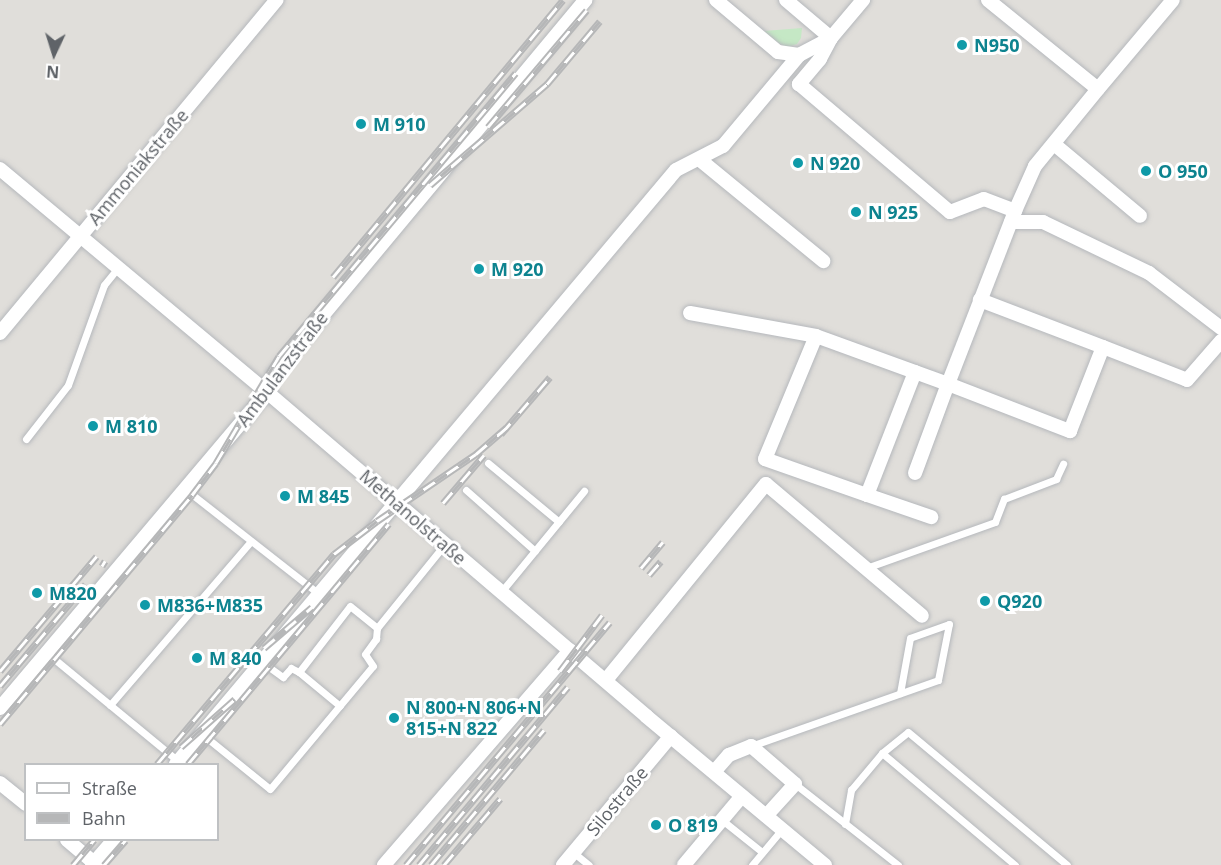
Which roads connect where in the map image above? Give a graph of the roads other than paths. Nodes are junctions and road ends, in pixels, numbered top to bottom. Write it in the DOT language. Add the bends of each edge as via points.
graph roads {
  1 [pos="276,0"];
  2 [pos="585,0"];
  3 [pos="716,0"];
  4 [pos="786,0"];
  5 [pos="863,0"];
  6 [pos="988,0"];
  7 [pos="1173,0"];
  8 [pos="831,38"];
  9 [pos="799,55"];
  10 [pos="1098,88"];
  11 [pos="1054,144"];
  12 [pos="699,159"];
  13 [pos="0,169"];
  14 [pos="1140,216"];
  15 [pos="1013,217"];
  16 [pos="81,236"];
  17 [pos="823,261"];
  18 [pos="118,268"];
  19 [pos="980,300"];
  20 [pos="690,313"];
  21 [pos="1221,328"];
  22 [pos="0,333"];
  23 [pos="816,336"];
  24 [pos="1221,341"];
  25 [pos="1103,347"];
  26 [pos="915,372"];
  27 [pos="948,384"];
  28 [pos="267,392"];
  29 [pos="26,439"];
  30 [pos="488,463"];
  31 [pos="1063,464"];
  32 [pos="915,472"];
  33 [pos="185,489"];
  34 [pos="466,490"];
  35 [pos="584,491"];
  36 [pos="867,495"];
  37 [pos="396,502"];
  38 [pos="931,517"];
  39 [pos="559,522"];
  40 [pos="251,542"];
  41 [pos="445,544"];
  42 [pos="535,551"];
  43 [pos="866,568"];
  44 [pos="501,592"];
  45 [pos="319,594"];
  46 [pos="922,616"];
  47 [pos="377,628"];
  48 [pos="570,650"];
  49 [pos="47,653"];
  50 [pos="262,662"];
  51 [pos="299,672"];
  52 [pos="606,680"];
  53 [pos="900,693"];
  54 [pos="110,705"];
  55 [pos="340,706"];
  56 [pos="0,708"];
  57 [pos="202,734"];
  58 [pos="671,736"];
  59 [pos="751,746"];
  60 [pos="882,753"];
  61 [pos="178,763"];
  62 [pos="714,772"];
  63 [pos="0,783"];
  64 [pos="795,784"];
  65 [pos="742,796"];
  66 [pos="24,802"];
  67 [pos="766,816"];
  68 [pos="722,820"];
  69 [pos="845,824"];
  70 [pos="782,829"];
  71 [pos="68,841"];
  72 [pos="113,841"];
  73 [pos="762,852"];
  74 [pos="574,853"];
  75 [pos="95,864"];
  76 [pos="384,865"];
  77 [pos="563,865"];
  78 [pos="589,865"];
  79 [pos="684,865"];
  80 [pos="752,865"];
  81 [pos="825,865"];
  82 [pos="898,865"];
  83 [pos="1015,865"];
  84 [pos="1067,865"];
  1 -- 16 [label="street, Ammoniakstraße"];
  2 -- 28 [label="street, Ambulanzstraße" via="273,375"];
  3 -- 9 [label="street" via="778,52"];
  4 -- 8 [label="street"];
  5 -- 8 [label="street"];
  6 -- 10 [label="street"];
  7 -- 10 [label="street"];
  8 -- 9 [label="street"];
  8 -- 15 [label="street" via="799,84 950,212 984,199"];
  9 -- 12 [label="street" via="723,146"];
  10 -- 11 [label="street"];
  11 -- 14 [label="street"];
  11 -- 15 [label="street" via="1035,166"];
  12 -- 17 [label="street"];
  12 -- 37 [label="street" via="676,170"];
  13 -- 16 [label="street, Methanolstraße"];
  15 -- 19 [label="street"];
  15 -- 21 [label="street" via="1043,222 1149,273"];
  16 -- 18 [label="street, Methanolstraße"];
  16 -- 22 [label="street, Ammoniakstraße"];
  18 -- 28 [label="street, Methanolstraße"];
  18 -- 29 [label="lane" via="104,285 68,385"];
  19 -- 25 [label="street"];
  19 -- 27 [label="street"];
  20 -- 23 [label="street"];
  23 -- 26 [label="street"];
  23 -- 36 [label="street" via="765,459"];
  24 -- 25 [label="street" via="1187,380"];
  25 -- 27 [label="street" via="1070,431"];
  26 -- 27 [label="street"];
  26 -- 36 [label="street"];
  27 -- 32 [label="street"];
  28 -- 33 [label="street, Ambulanzstraße"];
  28 -- 37 [label="street, Methanolstraße"];
  30 -- 39 [label="lane"];
  31 -- 43 [label="lane" via="1056,479 1004,499 995,522"];
  33 -- 40 [label="lane"];
  33 -- 49 [label="street, Ambulanzstraße"];
  34 -- 42 [label="lane"];
  35 -- 39 [label="lane"];
  36 -- 38 [label="street"];
  37 -- 41 [label="street, Methanolstraße"];
  37 -- 45 [label="street"];
  39 -- 42 [label="lane"];
  40 -- 45 [label="lane"];
  40 -- 54 [label="lane"];
  41 -- 44 [label="street, Methanolstraße"];
  41 -- 47 [label="lane"];
  42 -- 44 [label="lane"];
  43 -- 46 [label="street"];
  43 -- 52 [label="street" via="766,484"];
  44 -- 48 [label="street, Methanolstraße"];
  45 -- 50 [label="street"];
  47 -- 51 [label="lane" via="350,606"];
  47 -- 55 [label="lane" via="376,639 365,654 373,666"];
  48 -- 52 [label="street, Methanolstraße"];
  48 -- 76 [label="street"];
  49 -- 54 [label="lane"];
  49 -- 56 [label="street, Ambulanzstraße"];
  50 -- 51 [label="lane" via="283,677 291,668"];
  50 -- 57 [label="street"];
  51 -- 55 [label="lane"];
  52 -- 58 [label="street, Methanolstraße"];
  53 -- 53 [label="lane" via="938,680 949,624 910,638"];
  53 -- 59 [label="lane"];
  54 -- 61 [label="lane"];
  55 -- 57 [label="lane" via="270,789"];
  57 -- 61 [label="street"];
  58 -- 62 [label="street, Methanolstraße"];
  58 -- 74 [label="street, Silostraße"];
  59 -- 62 [label="street" via="729,755"];
  59 -- 64 [label="street"];
  60 -- 69 [label="lane" via="851,790"];
  60 -- 83 [label="lane"];
  60 -- 84 [label="lane" via="908,732"];
  62 -- 65 [label="street, Methanolstraße"];
  63 -- 66 [label="street"];
  64 -- 67 [label="street"];
  64 -- 69 [label="lane"];
  65 -- 67 [label="street, Methanolstraße"];
  65 -- 68 [label="street"];
  67 -- 70 [label="street, Methanolstraße"];
  68 -- 73 [label="lane"];
  68 -- 79 [label="street"];
  69 -- 82 [label="lane"];
  70 -- 73 [label="lane"];
  70 -- 81 [label="street, Methanolstraße"];
  71 -- 75 [label="street"];
  72 -- 75 [label="street"];
  73 -- 80 [label="lane"];
  74 -- 77 [label="street, Silostraße"];
  74 -- 78 [label="lane"];
}
